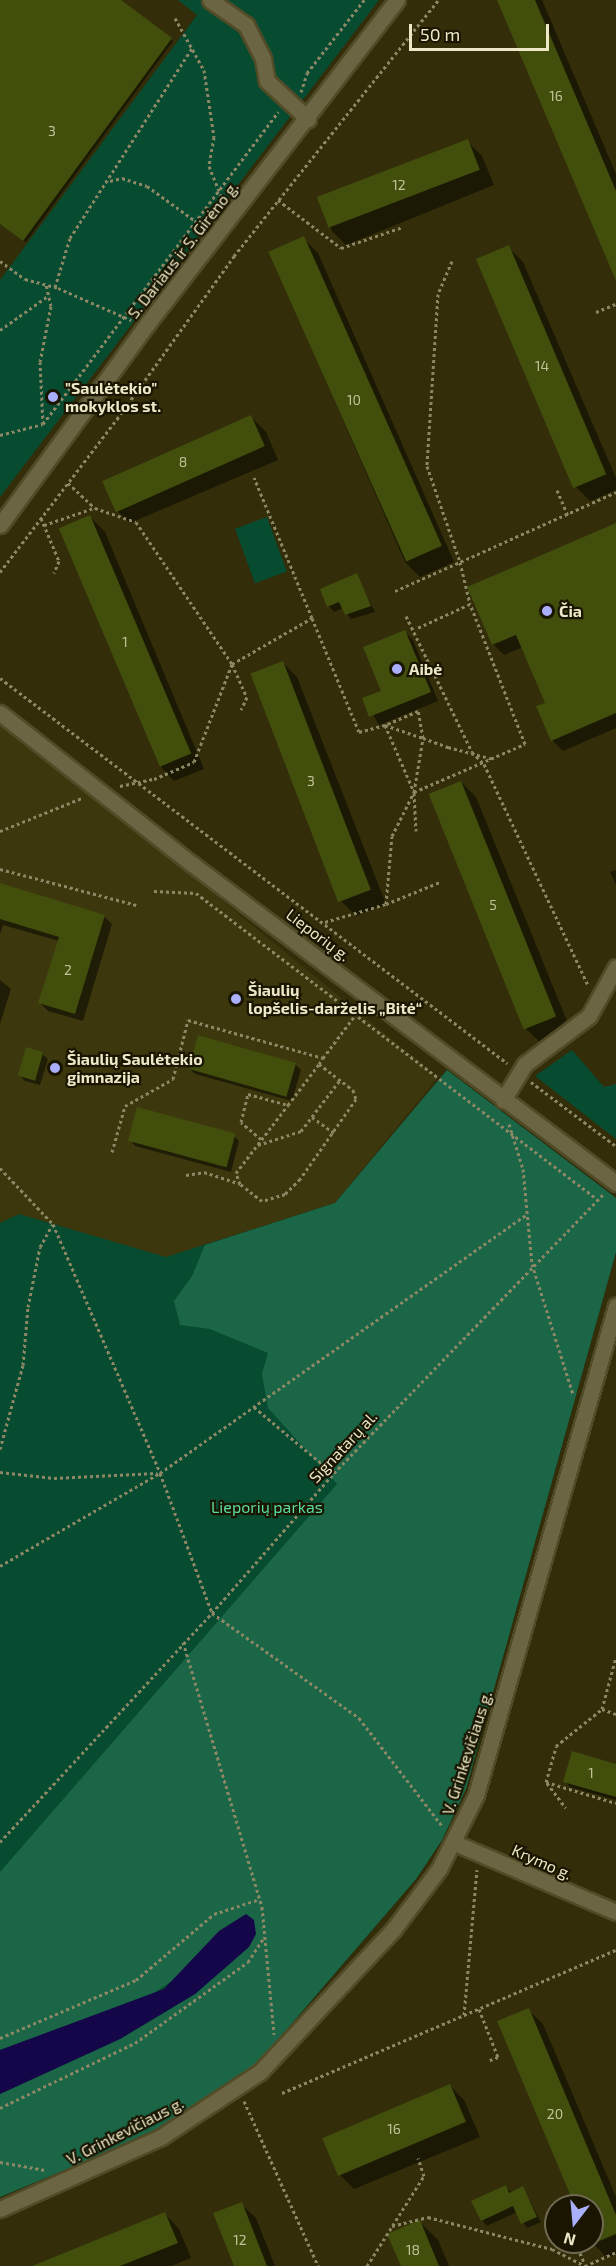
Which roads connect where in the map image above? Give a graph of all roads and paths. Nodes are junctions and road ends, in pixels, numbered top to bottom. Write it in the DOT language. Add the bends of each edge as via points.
graph roads {
  1 [pos="210,0"];
  2 [pos="364,0"];
  3 [pos="397,0"];
  4 [pos="438,0"];
  5 [pos="175,18"];
  6 [pos="192,48"];
  7 [pos="290,103"];
  8 [pos="308,119"];
  9 [pos="110,181"];
  10 [pos="217,189"];
  11 [pos="278,200"];
  12 [pos="232,219"];
  13 [pos="194,220"];
  14 [pos="403,227"];
  15 [pos="0,261"];
  16 [pos="452,261"];
  17 [pos="46,284"];
  18 [pos="55,287"];
  19 [pos="49,295"];
  20 [pos="616,304"];
  21 [pos="596,312"];
  22 [pos="120,318"];
  23 [pos="148,323"];
  24 [pos="0,330"];
  25 [pos="43,424"];
  26 [pos="0,435"];
  27 [pos="254,477"];
  28 [pos="68,483"];
  29 [pos="557,490"];
  30 [pos="616,492"];
  31 [pos="95,508"];
  32 [pos="568,516"];
  33 [pos="41,518"];
  34 [pos="0,525"];
  35 [pos="44,525"];
  36 [pos="460,562"];
  37 [pos="0,572"];
  38 [pos="54,573"];
  39 [pos="396,591"];
  40 [pos="470,604"];
  41 [pos="406,616"];
  42 [pos="312,618"];
  43 [pos="415,629"];
  44 [pos="232,664"];
  45 [pos="0,678"];
  46 [pos="241,710"];
  47 [pos="0,712"];
  48 [pos="385,725"];
  49 [pos="423,738"];
  50 [pos="472,752"];
  51 [pos="494,759"];
  52 [pos="484,765"];
  53 [pos="136,782"];
  54 [pos="101,791"];
  55 [pos="414,792"];
  56 [pos="0,831"];
  57 [pos="416,831"];
  58 [pos="0,869"];
  59 [pos="440,882"];
  60 [pos="154,891"];
  61 [pos="386,904"];
  62 [pos="136,905"];
  63 [pos="325,922"];
  64 [pos="616,967"];
  65 [pos="596,1003"];
  66 [pos="357,1014"];
  67 [pos="323,1058"];
  68 [pos="319,1064"];
  69 [pos="518,1072"];
  70 [pos="340,1080"];
  71 [pos="503,1100"];
  72 [pos="288,1105"];
  73 [pos="312,1117"];
  74 [pos="333,1133"];
  75 [pos="511,1135"];
  76 [pos="262,1140"];
  77 [pos="257,1146"];
  78 [pos="616,1146"];
  79 [pos="112,1152"];
  80 [pos="0,1168"];
  81 [pos="186,1175"];
  82 [pos="616,1183"];
  83 [pos="240,1184"];
  84 [pos="597,1199"];
  85 [pos="527,1214"];
  86 [pos="53,1224"];
  87 [pos="532,1264"];
  88 [pos="616,1306"];
  89 [pos="254,1407"];
  90 [pos="582,1424"];
  91 [pos="0,1449"];
  92 [pos="0,1472"];
  93 [pos="160,1473"];
  94 [pos="334,1473"];
  95 [pos="0,1566"];
  96 [pos="212,1613"];
  97 [pos="183,1642"];
  98 [pos="616,1657"];
  99 [pos="602,1709"];
  100 [pos="616,1714"];
  101 [pos="546,1782"];
  102 [pos="616,1803"];
  103 [pos="566,1808"];
  104 [pos="0,1842"];
  105 [pos="454,1843"];
  106 [pos="479,1854"];
  107 [pos="260,1899"];
  108 [pos="616,1912"];
  109 [pos="265,1935"];
  110 [pos="616,1950"];
  111 [pos="479,2009"];
  112 [pos="464,2015"];
  113 [pos="0,2038"];
  114 [pos="276,2057"];
  115 [pos="490,2060"];
  116 [pos="238,2088"];
  117 [pos="282,2093"];
  118 [pos="0,2108"];
  119 [pos="418,2158"];
  120 [pos="0,2162"];
  121 [pos="77,2176"];
  122 [pos="0,2209"];
  123 [pos="392,2226"];
  124 [pos="616,2252"];
  125 [pos="318,2266"];
  126 [pos="368,2266"];
  127 [pos="585,2266"];
  1 -- 7 [label="street" via="246,25 263,59 267,81"];
  2 -- 7 [label="path" via="307,73 304,89"];
  3 -- 8 [label="street, S. Dariaus ir S. Girėno g."];
  4 -- 11 [label="path"];
  5 -- 6 [label="path"];
  6 -- 9 [label="path"];
  6 -- 10 [label="path" via="204,70 214,137 209,166"];
  7 -- 8 [label="street"];
  7 -- 10 [label="path"];
  8 -- 12 [label="street, S. Dariaus ir S. Girėno g."];
  9 -- 13 [label="path" via="122,178 147,186"];
  9 -- 18 [label="path" via="70,238"];
  10 -- 12 [label="path"];
  10 -- 13 [label="path"];
  11 -- 14 [label="path" via="341,248"];
  11 -- 28 [label="path"];
  12 -- 23 [label="street, S. Dariaus ir S. Girėno g."];
  13 -- 22 [label="path" via="154,278"];
  15 -- 17 [label="path" via="25,279"];
  16 -- 36 [label="path" via="438,294 427,466"];
  17 -- 18 [label="path"];
  17 -- 19 [label="path"];
  18 -- 22 [label="path"];
  19 -- 24 [label="path"];
  19 -- 25 [label="path" via="51,306 38,384"];
  20 -- 21 [label="path"];
  22 -- 23 [label="path"];
  22 -- 25 [label="path"];
  23 -- 34 [label="street, S. Dariaus ir S. Girėno g."];
  25 -- 26 [label="path"];
  27 -- 42 [label="path"];
  28 -- 31 [label="path"];
  28 -- 33 [label="path"];
  29 -- 32 [label="path"];
  30 -- 32 [label="path"];
  31 -- 35 [label="path"];
  31 -- 44 [label="path" via="136,522"];
  32 -- 36 [label="path"];
  33 -- 35 [label="path"];
  33 -- 37 [label="path"];
  35 -- 38 [label="path" via="59,561"];
  36 -- 39 [label="path"];
  36 -- 40 [label="path"];
  40 -- 43 [label="path"];
  40 -- 51 [label="path" via="525,744"];
  41 -- 43 [label="path"];
  42 -- 44 [label="path"];
  42 -- 48 [label="path" via="359,732"];
  43 -- 50 [label="path"];
  44 -- 46 [label="path" via="247,697"];
  44 -- 53 [label="path" via="194,762"];
  45 -- 53 [label="path"];
  47 -- 54 [label="street, Lieporių g."];
  48 -- 49 [label="path"];
  48 -- 49 [label="path" via="418,711"];
  48 -- 55 [label="path"];
  49 -- 50 [label="path"];
  49 -- 55 [label="path"];
  50 -- 51 [label="path"];
  50 -- 52 [label="path"];
  51 -- 52 [label="path"];
  52 -- 55 [label="path"];
  52 -- 65 [label="path"];
  53 -- 54 [label="path"];
  53 -- 63 [label="path"];
  54 -- 56 [label="path"];
  54 -- 71 [label="street, Lieporių g."];
  55 -- 57 [label="path"];
  55 -- 61 [label="path" via="392,836"];
  58 -- 62 [label="path"];
  59 -- 61 [label="path"];
  60 -- 66 [label="path" via="196,893"];
  61 -- 63 [label="path"];
  63 -- 69 [label="path"];
  64 -- 65 [label="street"];
  65 -- 69 [label="street" via="590,1016"];
  66 -- 67 [label="path"];
  66 -- 75 [label="path"];
  67 -- 68 [label="path"];
  67 -- 79 [label="path" via="188,1020 174,1079 125,1106"];
  68 -- 70 [label="path"];
  68 -- 72 [label="path"];
  69 -- 71 [label="street"];
  69 -- 78 [label="path"];
  70 -- 73 [label="path"];
  70 -- 74 [label="path" via="353,1089 356,1099"];
  71 -- 75 [label="path"];
  71 -- 82 [label="street, Lieporių g."];
  72 -- 76 [label="path"];
  72 -- 76 [label="path" via="248,1094 241,1122"];
  73 -- 74 [label="path"];
  73 -- 77 [label="path" via="301,1131"];
  74 -- 83 [label="path" via="285,1194 262,1201"];
  75 -- 84 [label="path"];
  75 -- 85 [label="path" via="523,1169"];
  76 -- 77 [label="path"];
  77 -- 83 [label="path" via="236,1173"];
  80 -- 86 [label="path"];
  81 -- 83 [label="path" via="204,1173"];
  82 -- 84 [label="path, Signatarų al."];
  84 -- 87 [label="path, Signatarų al."];
  85 -- 87 [label="path"];
  85 -- 89 [label="path"];
  86 -- 91 [label="path" via="40,1247 28,1307 23,1365"];
  86 -- 93 [label="path"];
  87 -- 90 [label="path"];
  87 -- 94 [label="path, Signatarų al."];
  88 -- 90 [label="street, V. Grinkevičiaus g."];
  89 -- 93 [label="path"];
  89 -- 94 [label="path"];
  90 -- 105 [label="street, V. Grinkevičiaus g." via="476,1795"];
  92 -- 93 [label="path" via="54,1478"];
  93 -- 95 [label="path"];
  93 -- 96 [label="path"];
  94 -- 96 [label="path, Signatarų al."];
  96 -- 97 [label="path, Signatarų al."];
  96 -- 105 [label="path" via="359,1718"];
  97 -- 104 [label="path, Signatarų al."];
  97 -- 107 [label="path"];
  98 -- 99 [label="path"];
  99 -- 100 [label="path"];
  99 -- 101 [label="path" via="556,1746"];
  101 -- 102 [label="path"];
  101 -- 103 [label="path"];
  105 -- 106 [label="street, Krymo g."];
  105 -- 114 [label="street, V. Grinkevičiaus g." via="393,1930"];
  106 -- 108 [label="street, Krymo g."];
  106 -- 112 [label="path"];
  107 -- 109 [label="path"];
  107 -- 113 [label="path" via="214,1914 136,1980"];
  109 -- 114 [label="path"];
  109 -- 118 [label="path" via="248,1962 135,2043"];
  110 -- 111 [label="path"];
  111 -- 112 [label="path"];
  111 -- 115 [label="path" via="498,2057"];
  112 -- 117 [label="path"];
  114 -- 116 [label="street, V. Grinkevičiaus g."];
  116 -- 121 [label="street, V. Grinkevičiaus g." via="161,2137"];
  116 -- 125 [label="path"];
  119 -- 123 [label="path" via="424,2176"];
  120 -- 121 [label="path"];
  121 -- 122 [label="street, V. Grinkevičiaus g."];
  123 -- 126 [label="path"];
  123 -- 127 [label="path" via="428,2217 552,2250"];
  124 -- 127 [label="path"];
}
